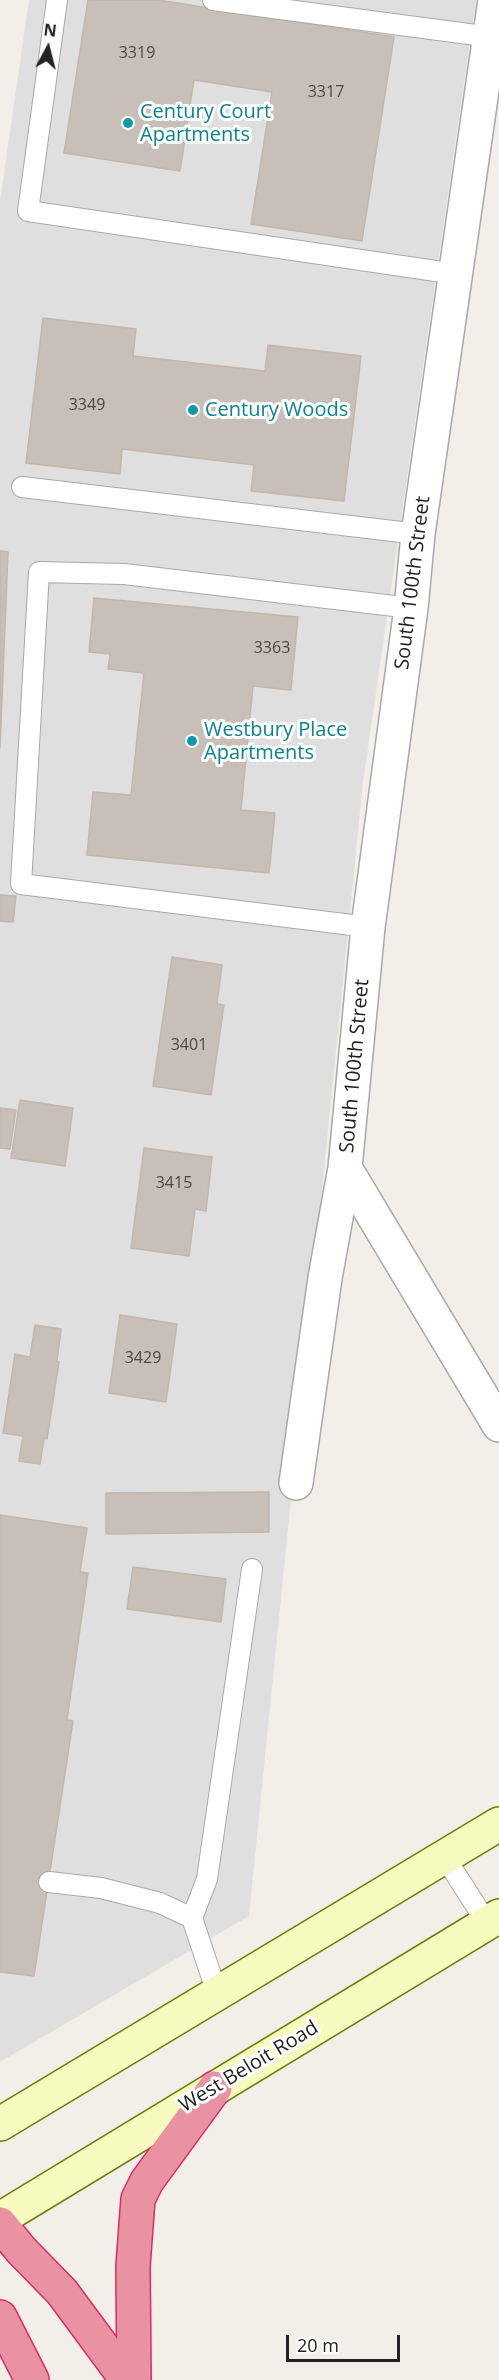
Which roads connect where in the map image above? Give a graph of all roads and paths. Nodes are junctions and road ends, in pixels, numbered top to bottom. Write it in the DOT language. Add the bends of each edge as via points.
graph roads {
  1 [pos="57,0"];
  2 [pos="213,0"];
  3 [pos="495,0"];
  4 [pos="491,37"];
  5 [pos="456,274"];
  6 [pos="22,487"];
  7 [pos="418,534"];
  8 [pos="411,608"];
  9 [pos="368,927"];
  10 [pos="345,1168"];
  11 [pos="499,1425"];
  12 [pos="296,1483"];
  13 [pos="252,1569"];
  14 [pos="499,1824"];
  15 [pos="444,1857"];
  16 [pos="49,1882"];
  17 [pos="192,1918"];
  18 [pos="495,1921"];
  19 [pos="217,1993"];
  20 [pos="215,2088"];
  21 [pos="0,2124"];
  22 [pos="0,2219"];
  23 [pos="0,2224"];
  24 [pos="0,2317"];
  25 [pos="32,2380"];
  26 [pos="127,2380"];
  27 [pos="134,2380"];
  1 -- 5 [label="lane" via="28,211"];
  2 -- 4 [label="lane"];
  3 -- 4 [label="street, South 100th Street"];
  4 -- 5 [label="street, South 100th Street"];
  5 -- 7 [label="street, South 100th Street"];
  6 -- 7 [label="lane"];
  7 -- 8 [label="street, South 100th Street"];
  8 -- 9 [label="street, South 100th Street"];
  8 -- 9 [label="lane" via="124,574 39,572 21,884"];
  9 -- 10 [label="street, South 100th Street"];
  10 -- 11 [label="street, South 100th Street"];
  10 -- 12 [label="street, South 100th Street" via="324,1278"];
  13 -- 17 [label="lane" via="207,1878"];
  14 -- 15 [label="main road"];
  15 -- 18 [label="lane"];
  15 -- 19 [label="main road"];
  16 -- 17 [label="lane" via="131,1895"];
  17 -- 19 [label="lane"];
  18 -- 20 [label="main road, West Beloit Road"];
  19 -- 21 [label="main road"];
  20 -- 22 [label="main road, West Beloit Road"];
  20 -- 27 [label="highway" via="138,2199 133,2266"];
  23 -- 26 [label="highway" via="62,2292"];
  24 -- 25 [label="highway"];
}
